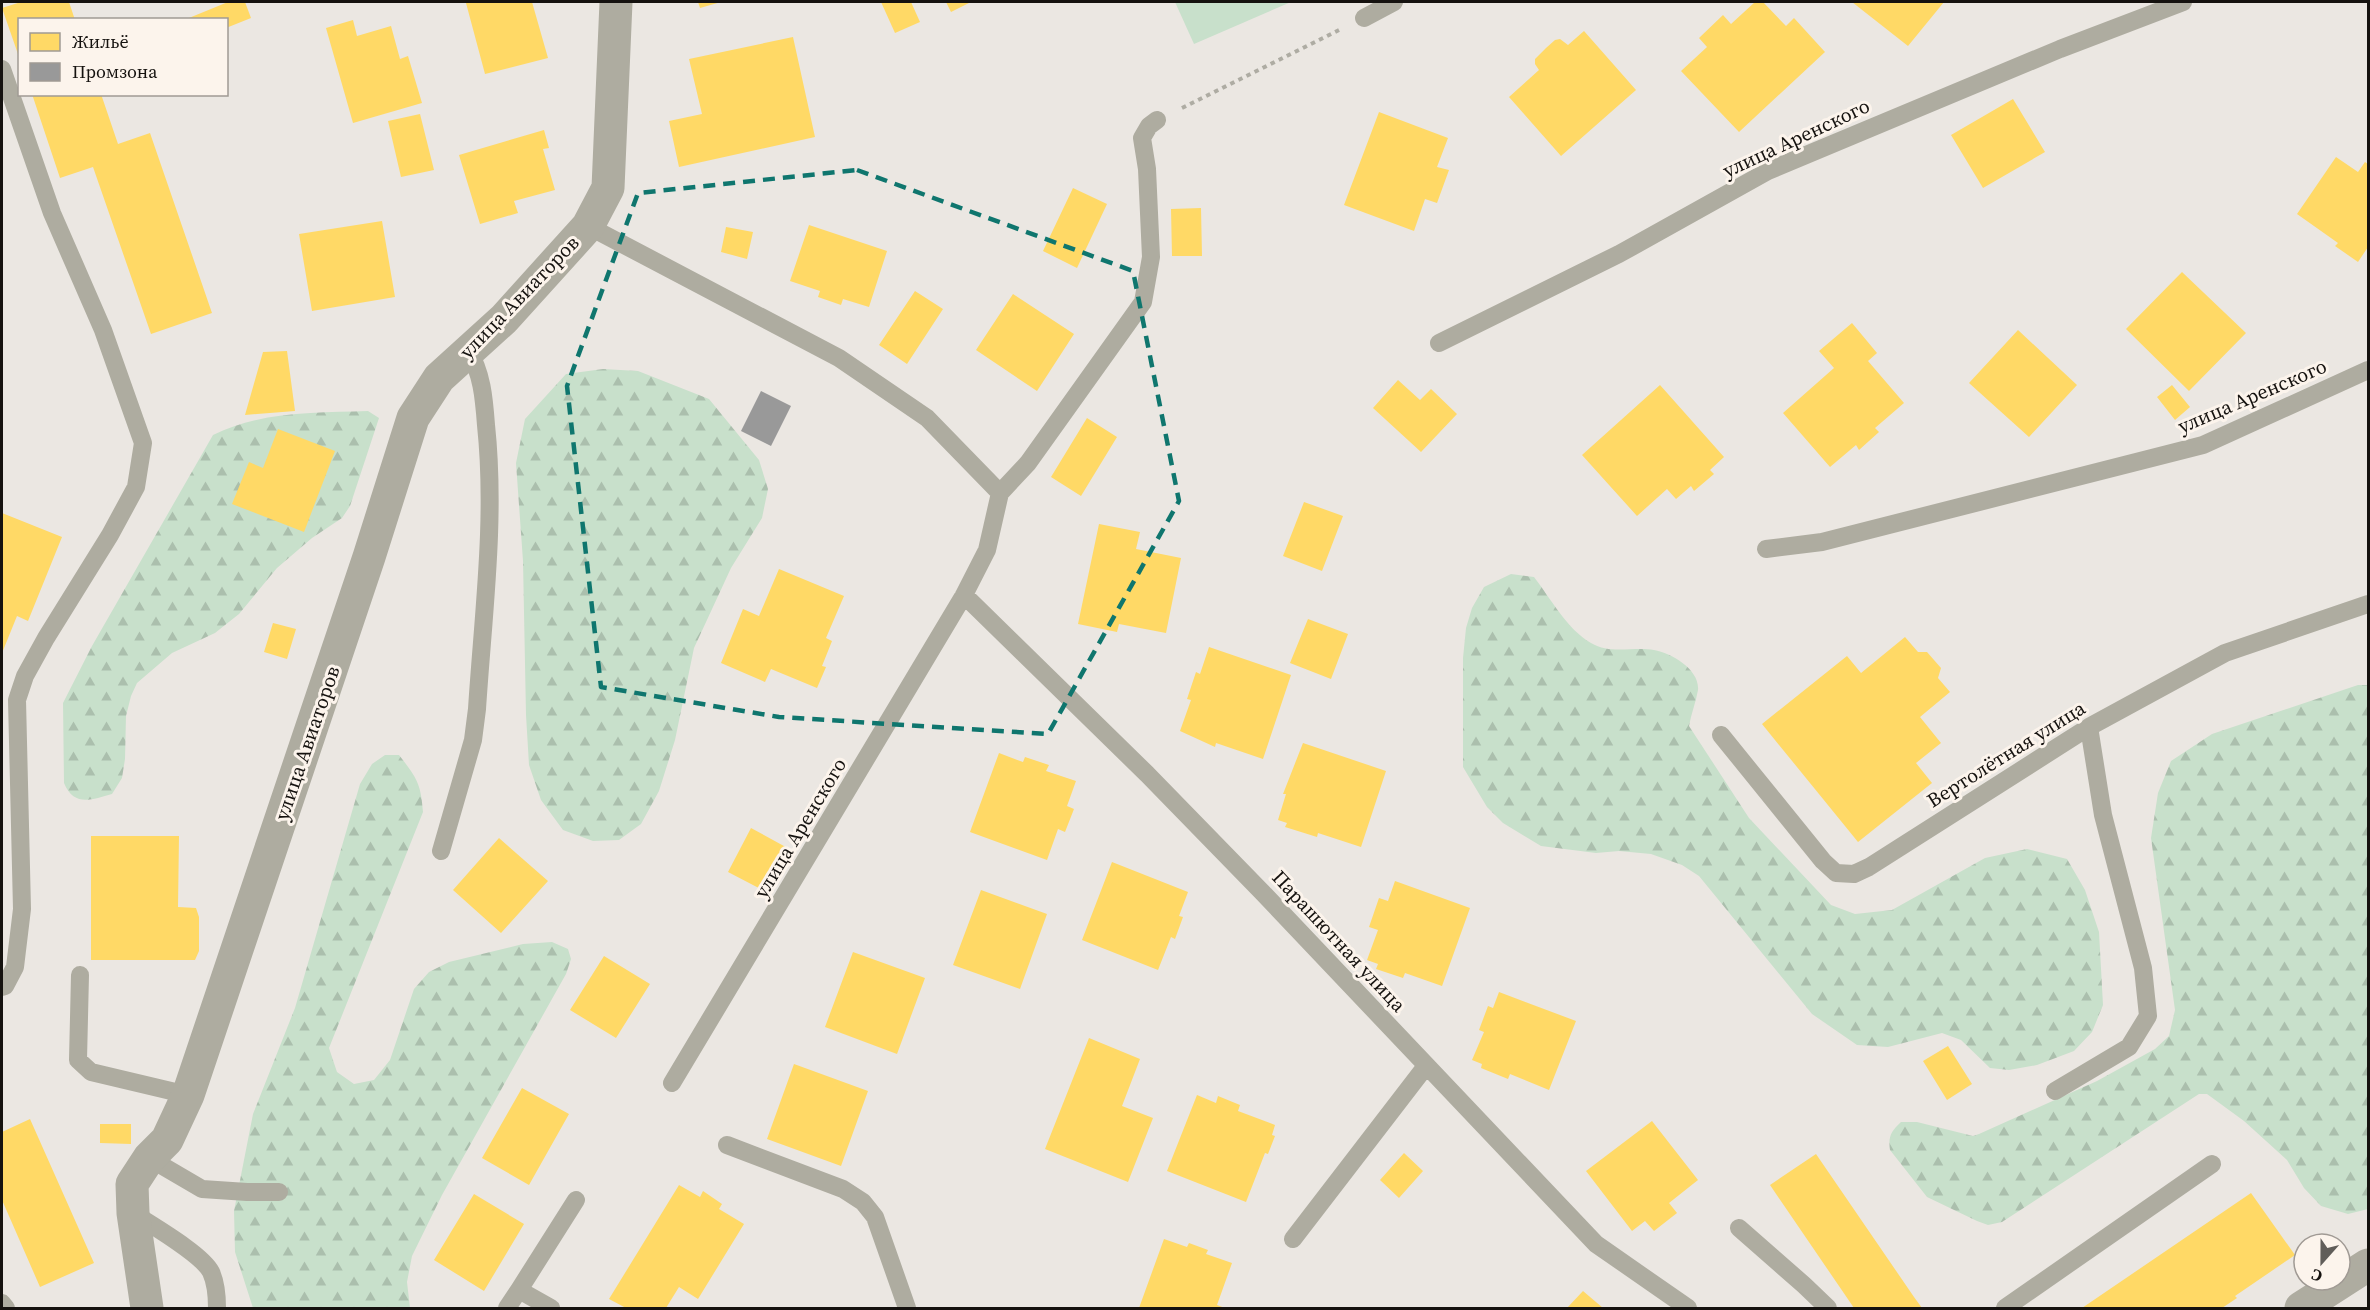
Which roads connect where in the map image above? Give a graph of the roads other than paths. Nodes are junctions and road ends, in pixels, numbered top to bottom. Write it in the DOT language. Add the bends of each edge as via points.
graph roads {
  1 [pos="616,2"];
  2 [pos="1394,2"];
  3 [pos="2183,2"];
  4 [pos="1364,18"];
  5 [pos="2,69"];
  6 [pos="1157,120"];
  7 [pos="588,226"];
  8 [pos="1439,343"];
  9 [pos="468,350"];
  10 [pos="2368,370"];
  11 [pos="1000,494"];
  12 [pos="1766,549"];
  13 [pos="964,595"];
  14 [pos="2368,604"];
  15 [pos="9,701"];
  16 [pos="2090,727"];
  17 [pos="1721,735"];
  18 [pos="441,851"];
  19 [pos="80,975"];
  20 [pos="2,987"];
  21 [pos="1426,1066"];
  22 [pos="672,1083"];
  23 [pos="2055,1091"];
  24 [pos="188,1095"];
  25 [pos="727,1145"];
  26 [pos="149,1158"];
  27 [pos="2212,1164"];
  28 [pos="279,1192"];
  29 [pos="576,1200"];
  30 [pos="133,1213"];
  31 [pos="1739,1228"];
  32 [pos="1293,1239"];
  33 [pos="2368,1265"];
  34 [pos="519,1290"];
  35 [pos="2,1303"];
  36 [pos="6,1308"];
  37 [pos="147,1308"];
  38 [pos="217,1308"];
  39 [pos="507,1308"];
  40 [pos="551,1308"];
  41 [pos="907,1308"];
  42 [pos="1688,1308"];
  43 [pos="1828,1308"];
  44 [pos="2005,1308"];
  45 [pos="2301,1308"];
  1 -- 7 [label="street, улица Авиаторов" via="608,188"];
  2 -- 4 [label="lane"];
  3 -- 8 [label="lane, улица Аренского" via="1768,171 1619,254"];
  5 -- 15 [label="lane" via="52,213 103,330 142,443 136,487"];
  6 -- 11 [label="lane" via="1142,138 1151,257 1143,302 1028,463"];
  7 -- 9 [label="street, улица Авиаторов" via="504,319"];
  7 -- 11 [label="lane, улица Авиаторов" via="839,358 927,418"];
  9 -- 18 [label="lane" via="476,362 482,386 491,494 473,740"];
  9 -- 24 [label="street, улица Авиаторов" via="439,378 413,418"];
  10 -- 12 [label="lane, улица Аренского" via="2203,445 1822,542"];
  11 -- 13 [label="lane, улица Аренского" via="987,550"];
  13 -- 21 [label="lane, Парашютная улица" via="1155,782"];
  13 -- 22 [label="lane, улица Аренского"];
  14 -- 16 [label="lane, Вертолётная улица" via="2225,652"];
  15 -- 20 [label="lane" via="22,909 15,967"];
  16 -- 17 [label="lane, Вертолётная улица" via="1854,874 1836,873 1823,861"];
  16 -- 23 [label="lane" via="2103,815 2143,968 2148,1016 2129,1047"];
  19 -- 24 [label="lane" via="78,1060 91,1072"];
  21 -- 32 [label="lane"];
  21 -- 42 [label="lane, Парашютная улица" via="1596,1244"];
  24 -- 26 [label="street, улица Авиаторов" via="167,1140"];
  25 -- 41 [label="lane" via="843,1189 863,1202 875,1217"];
  26 -- 28 [label="lane" via="202,1189"];
  26 -- 30 [label="street, улица Авиаторов" via="132,1184"];
  27 -- 44 [label="lane"];
  29 -- 34 [label="lane"];
  30 -- 37 [label="street, улица Авиаторов"];
  30 -- 38 [label="lane" via="207,1266"];
  31 -- 43 [label="lane"];
  33 -- 45 [label="street"];
  34 -- 39 [label="lane"];
  34 -- 40 [label="lane"];
  35 -- 36 [label="lane"];
}
